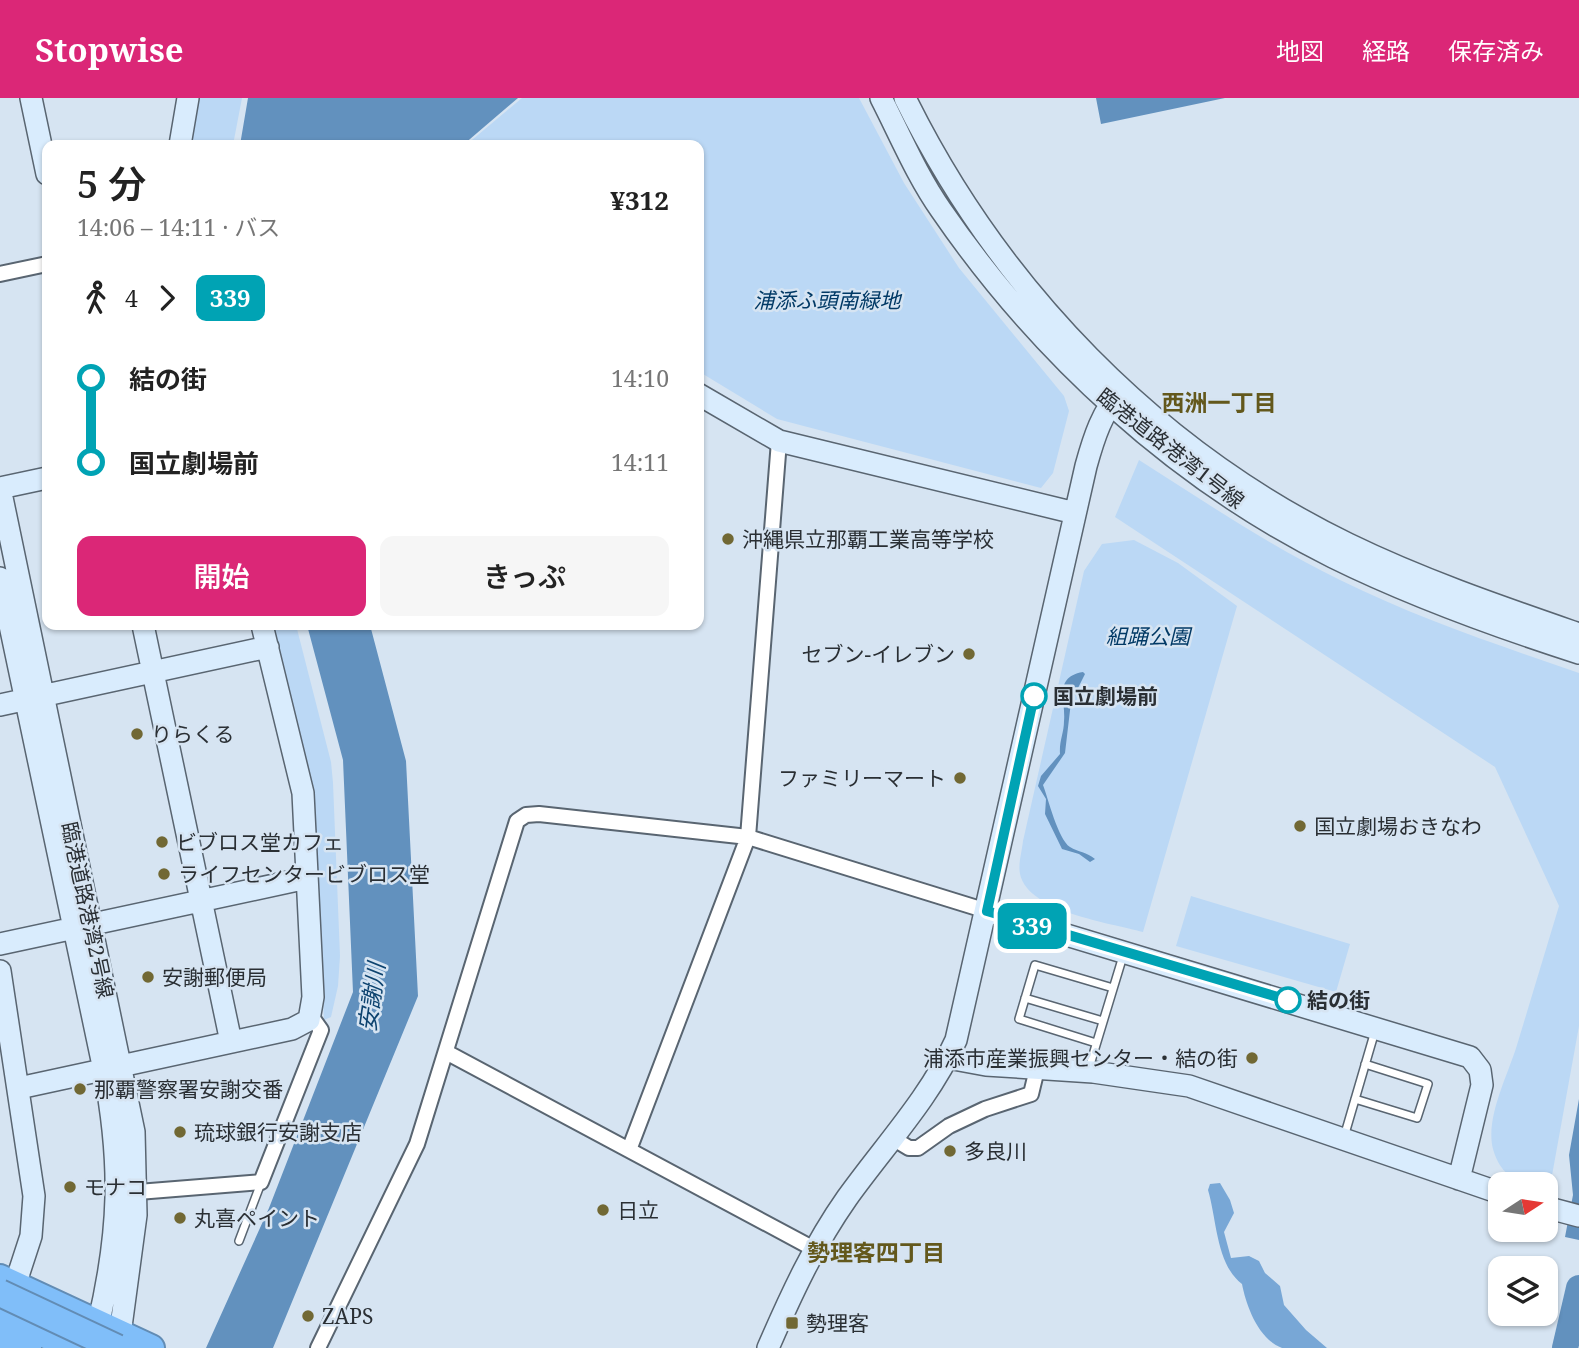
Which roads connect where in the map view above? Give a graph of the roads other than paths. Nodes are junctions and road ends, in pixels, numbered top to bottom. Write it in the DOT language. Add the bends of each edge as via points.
graph roads {
  1 [pos="188,98"];
  2 [pos="881,98"];
  3 [pos="905,98"];
  4 [pos="35,99"];
  5 [pos="181,140"];
  6 [pos="42,143"];
  7 [pos="42,265"];
  8 [pos="0,274"];
  9 [pos="704,397"];
  10 [pos="1116,397"];
  11 [pos="779,441"];
  12 [pos="42,479"];
  13 [pos="0,488"];
  14 [pos="1075,513"];
  15 [pos="0,578"];
  16 [pos="144,630"];
  17 [pos="263,630"];
  18 [pos="1579,634"];
  19 [pos="268,647"];
  20 [pos="1579,653"];
  21 [pos="153,673"];
  22 [pos="34,697"];
  23 [pos="0,705"];
  24 [pos="748,836"];
  25 [pos="307,878"];
  26 [pos="201,901"];
  27 [pos="987,911"];
  28 [pos="83,927"];
  29 [pos="0,944"];
  30 [pos="1124,952"];
  31 [pos="0,971"];
  32 [pos="1113,988"];
  33 [pos="1025,998"];
  34 [pos="311,1016"];
  35 [pos="1103,1021"];
  36 [pos="1376,1027"];
  37 [pos="231,1042"];
  38 [pos="1096,1043"];
  39 [pos="446,1052"];
  40 [pos="948,1058"];
  41 [pos="1365,1064"];
  42 [pos="113,1068"];
  43 [pos="1037,1069"];
  44 [pos="1087,1072"];
  45 [pos="19,1088"];
  46 [pos="1354,1099"];
  47 [pos="894,1139"];
  48 [pos="1343,1139"];
  49 [pos="629,1150"];
  50 [pos="1458,1179"];
  51 [pos="261,1182"];
  52 [pos="1488,1189"];
  53 [pos="138,1192"];
  54 [pos="239,1241"];
  55 [pos="814,1249"];
  56 [pos="5,1285"];
  57 [pos="0,1313"];
  58 [pos="0,1335"];
  59 [pos="112,1336"];
  60 [pos="28,1348"];
  61 [pos="75,1348"];
  62 [pos="151,1348"];
  63 [pos="318,1348"];
  64 [pos="768,1348"];
  1 -- 5 [label="street"];
  2 -- 10 [label="street, 臨港道路港湾1号線" via="940,208 1025,316"];
  3 -- 10 [label="street, 臨港道路港湾1号線" via="941,167 998,253"];
  4 -- 6 [label="street"];
  7 -- 8 [label="street"];
  9 -- 11 [label="street"];
  10 -- 14 [label="street" via="1093,438"];
  10 -- 18 [label="street, 臨港道路港湾1号線" via="1301,519 1414,573"];
  10 -- 20 [label="street, 臨港道路港湾1号線" via="1221,490 1331,556 1412,593"];
  11 -- 14 [label="street"];
  11 -- 24 [label="street"];
  12 -- 13 [label="street"];
  13 -- 22 [label="street, 臨港道路港湾2号線"];
  14 -- 27 [label="street"];
  15 -- 22 [label="street, 臨港道路港湾2号線"];
  16 -- 21 [label="street"];
  17 -- 19 [label="street"];
  19 -- 21 [label="street"];
  19 -- 25 [label="street" via="300,771"];
  21 -- 22 [label="street"];
  21 -- 26 [label="street"];
  22 -- 23 [label="street"];
  22 -- 28 [label="street, 臨港道路港湾2号線"];
  24 -- 27 [label="street"];
  24 -- 39 [label="street" via="540,814 516,821"];
  24 -- 49 [label="street"];
  25 -- 26 [label="street"];
  25 -- 34 [label="street"];
  26 -- 28 [label="street"];
  26 -- 37 [label="street"];
  27 -- 30 [label="street"];
  27 -- 40 [label="street" via="961,1027"];
  28 -- 29 [label="street"];
  28 -- 42 [label="street, 臨港道路港湾2号線"];
  30 -- 32 [label="lane"];
  30 -- 36 [label="street"];
  31 -- 45 [label="street"];
  32 -- 33 [label="lane" via="1035,965"];
  32 -- 35 [label="lane"];
  33 -- 35 [label="lane"];
  33 -- 38 [label="lane" via="1019,1019"];
  34 -- 37 [label="street" via="292,1030"];
  34 -- 51 [label="street" via="321,1030"];
  35 -- 38 [label="lane"];
  36 -- 41 [label="lane"];
  36 -- 50 [label="street" via="1458,1052 1470,1057 1480,1070 1480,1094"];
  37 -- 42 [label="street"];
  38 -- 44 [label="lane"];
  39 -- 49 [label="street"];
  39 -- 63 [label="street" via="417,1144"];
  40 -- 43 [label="street"];
  40 -- 47 [label="street"];
  41 -- 46 [label="lane"];
  41 -- 46 [label="lane" via="1428,1084 1417,1118"];
  42 -- 45 [label="street"];
  42 -- 53 [label="street, 臨港道路港湾2号線" via="134,1132"];
  42 -- 59 [label="street, 臨港道路港湾2号線" via="118,1217"];
  43 -- 44 [label="street"];
  43 -- 47 [label="street" via="1031,1094 949,1126 918,1148"];
  44 -- 48 [label="street" via="1189,1086"];
  45 -- 56 [label="street" via="34,1196 31,1236"];
  46 -- 48 [label="lane"];
  47 -- 55 [label="street"];
  48 -- 50 [label="street"];
  49 -- 55 [label="street"];
  50 -- 52 [label="street"];
  51 -- 53 [label="street"];
  51 -- 54 [label="lane"];
  53 -- 59 [label="street, 臨港道路港湾2号線"];
  55 -- 64 [label="street"];
  56 -- 59 [label="highway, bridge"];
  57 -- 61 [label="highway"];
  58 -- 60 [label="highway"];
  59 -- 61 [label="street"];
  59 -- 62 [label="highway"];
}
